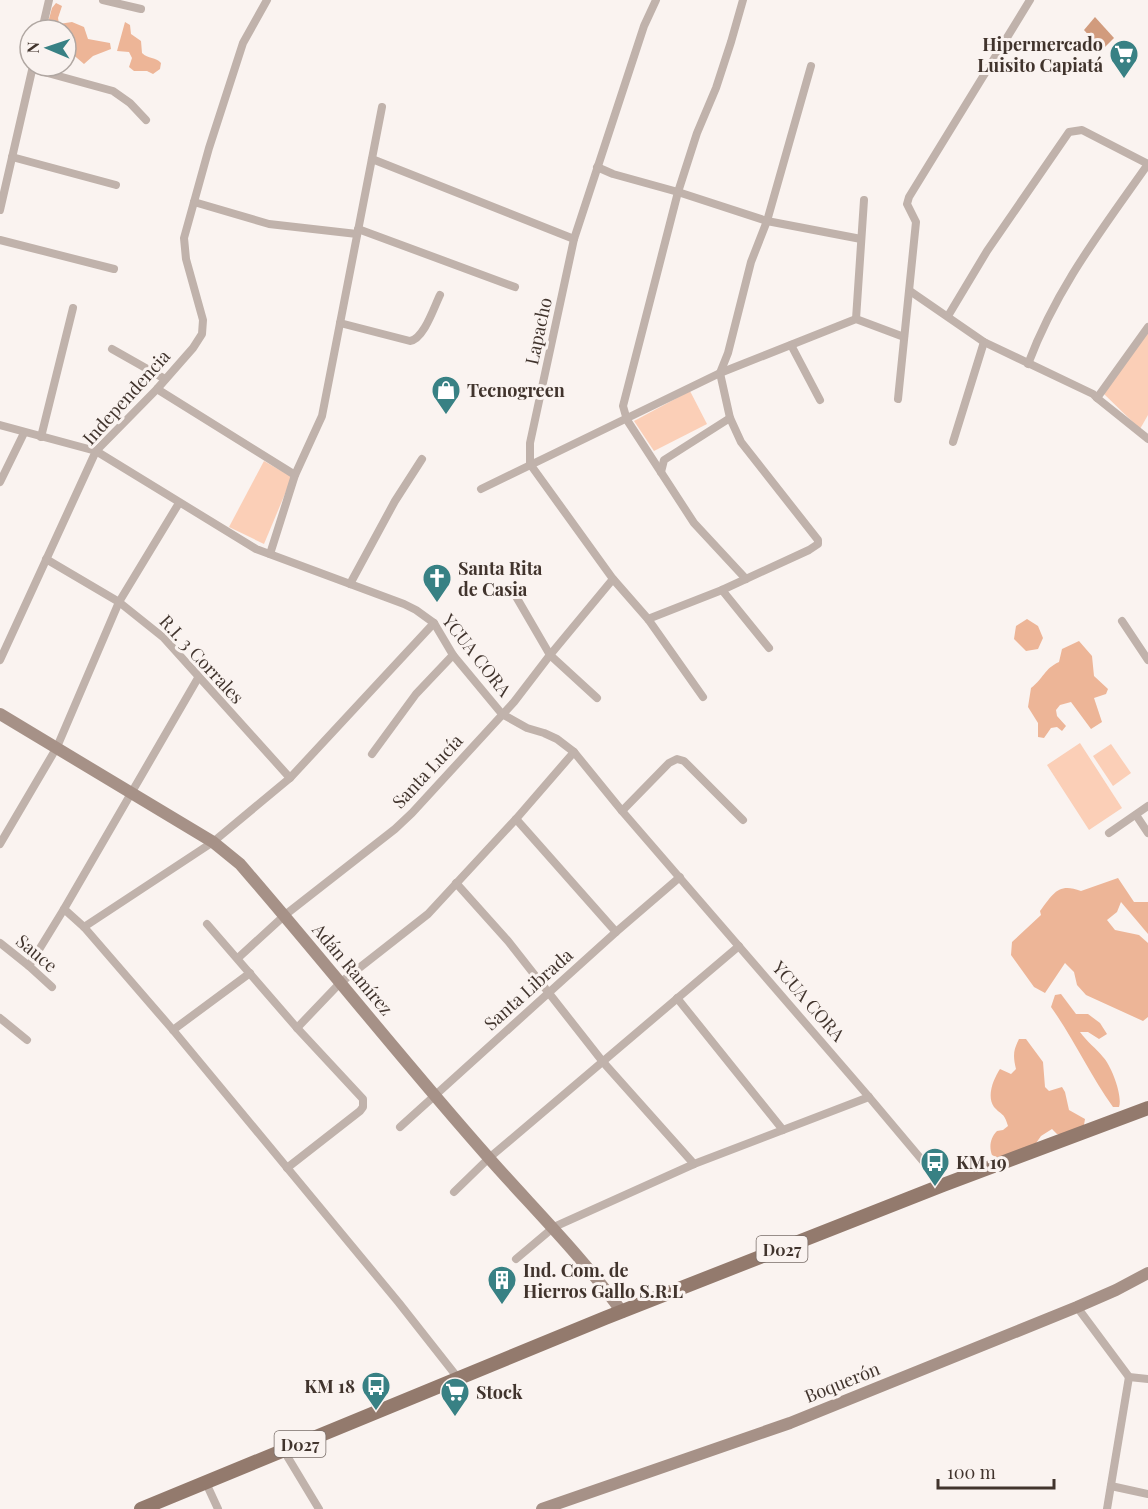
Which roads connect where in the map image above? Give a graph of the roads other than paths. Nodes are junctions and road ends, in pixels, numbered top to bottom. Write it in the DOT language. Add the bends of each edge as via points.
graph roads {
  1 [pos="49,0"];
  2 [pos="103,0"];
  3 [pos="267,0"];
  4 [pos="656,0"];
  5 [pos="742,0"];
  6 [pos="1030,0"];
  7 [pos="141,9"];
  8 [pos="45,18"];
  9 [pos="811,66"];
  10 [pos="31,78"];
  11 [pos="68,78"];
  12 [pos="382,107"];
  13 [pos="146,120"];
  14 [pos="12,157"];
  15 [pos="372,159"];
  16 [pos="1148,164"];
  17 [pos="597,167"];
  18 [pos="116,185"];
  19 [pos="678,192"];
  20 [pos="864,200"];
  21 [pos="194,202"];
  22 [pos="0,210"];
  23 [pos="767,220"];
  24 [pos="357,231"];
  25 [pos="574,239"];
  26 [pos="861,239"];
  27 [pos="0,240"];
  28 [pos="114,269"];
  29 [pos="515,287"];
  30 [pos="910,291"];
  31 [pos="440,295"];
  32 [pos="73,308"];
  33 [pos="948,316"];
  34 [pos="856,320"];
  35 [pos="340,323"];
  36 [pos="1148,327"];
  37 [pos="904,337"];
  38 [pos="984,342"];
  39 [pos="791,345"];
  40 [pos="112,350"];
  41 [pos="1028,364"];
  42 [pos="720,373"];
  43 [pos="165,379"];
  44 [pos="157,389"];
  45 [pos="1097,398"];
  46 [pos="898,399"];
  47 [pos="820,400"];
  48 [pos="730,418"];
  49 [pos="627,420"];
  50 [pos="0,425"];
  51 [pos="24,433"];
  52 [pos="41,437"];
  53 [pos="1148,439"];
  54 [pos="952,442"];
  55 [pos="96,451"];
  56 [pos="422,459"];
  57 [pos="530,464"];
  58 [pos="662,472"];
  59 [pos="295,475"];
  60 [pos="0,482"];
  61 [pos="482,489"];
  62 [pos="179,503"];
  63 [pos="270,554"];
  64 [pos="46,559"];
  65 [pos="613,579"];
  66 [pos="746,579"];
  67 [pos="350,584"];
  68 [pos="511,588"];
  69 [pos="722,591"];
  70 [pos="119,602"];
  71 [pos="648,619"];
  72 [pos="1122,621"];
  73 [pos="434,623"];
  74 [pos="769,648"];
  75 [pos="453,655"];
  76 [pos="550,655"];
  77 [pos="0,660"];
  78 [pos="1148,660"];
  79 [pos="198,678"];
  80 [pos="703,697"];
  81 [pos="597,698"];
  82 [pos="0,714"];
  83 [pos="502,714"];
  84 [pos="57,747"];
  85 [pos="574,752"];
  86 [pos="372,754"];
  87 [pos="290,778"];
  88 [pos="131,793"];
  89 [pos="1148,806"];
  90 [pos="622,811"];
  91 [pos="1136,815"];
  92 [pos="516,819"];
  93 [pos="743,820"];
  94 [pos="1109,833"];
  95 [pos="1148,833"];
  96 [pos="213,842"];
  97 [pos="0,844"];
  98 [pos="680,877"];
  99 [pos="456,883"];
  100 [pos="64,909"];
  101 [pos="285,915"];
  102 [pos="207,924"];
  103 [pos="84,927"];
  104 [pos="616,932"];
  105 [pos="0,943"];
  106 [pos="739,946"];
  107 [pos="238,958"];
  108 [pos="29,966"];
  109 [pos="250,973"];
  110 [pos="340,982"];
  111 [pos="52,987"];
  112 [pos="550,993"];
  113 [pos="677,998"];
  114 [pos="0,1018"];
  115 [pos="297,1028"];
  116 [pos="172,1030"];
  117 [pos="27,1040"];
  118 [pos="603,1062"];
  119 [pos="435,1094"];
  120 [pos="869,1096"];
  121 [pos="1148,1108"];
  122 [pos="400,1127"];
  123 [pos="783,1130"];
  124 [pos="489,1158"];
  125 [pos="694,1164"];
  126 [pos="287,1168"];
  127 [pos="943,1185"];
  128 [pos="454,1192"];
  129 [pos="554,1227"];
  130 [pos="516,1260"];
  131 [pos="1148,1273"];
  132 [pos="1077,1307"];
  133 [pos="622,1312"];
  134 [pos="1129,1377"];
  135 [pos="458,1378"];
  136 [pos="1148,1379"];
  137 [pos="284,1451"];
  138 [pos="206,1483"];
  139 [pos="1112,1486"];
  140 [pos="1148,1494"];
  141 [pos="141,1509"];
  142 [pos="218,1509"];
  143 [pos="319,1509"];
  144 [pos="543,1509"];
  145 [pos="1107,1509"];
  1 -- 8 [label="street"];
  2 -- 7 [label="street"];
  3 -- 21 [label="street, Independencia" via="243,43"];
  4 -- 17 [label="street, Lapacho"];
  5 -- 19 [label="street" via="716,88"];
  6 -- 30 [label="street" via="909,197 907,204 916,222"];
  9 -- 23 [label="street"];
  10 -- 14 [label="street"];
  11 -- 13 [label="street" via="113,91"];
  12 -- 15 [label="street"];
  14 -- 18 [label="street"];
  14 -- 22 [label="street"];
  15 -- 24 [label="street"];
  15 -- 25 [label="street"];
  16 -- 33 [label="street" via="1082,130 1069,132 987,251"];
  16 -- 41 [label="street" via="1077,265 1042,327"];
  17 -- 19 [label="street"];
  17 -- 25 [label="street, Lapacho"];
  19 -- 23 [label="street"];
  19 -- 49 [label="street" via="626,392 623,406"];
  20 -- 26 [label="street"];
  21 -- 24 [label="street" via="269,224"];
  21 -- 43 [label="street, Independencia" via="184,247 204,327 193,348"];
  23 -- 26 [label="street"];
  23 -- 42 [label="street"];
  24 -- 29 [label="street"];
  24 -- 35 [label="street"];
  25 -- 57 [label="street, Lapacho" via="530,443"];
  26 -- 34 [label="street"];
  27 -- 28 [label="street"];
  30 -- 33 [label="street"];
  30 -- 37 [label="street"];
  31 -- 35 [label="street" via="422,333 414,340"];
  32 -- 52 [label="street"];
  33 -- 38 [label="street"];
  34 -- 37 [label="street"];
  34 -- 39 [label="street"];
  35 -- 59 [label="street" via="322,416"];
  36 -- 45 [label="street"];
  37 -- 46 [label="street"];
  38 -- 41 [label="street"];
  38 -- 54 [label="street"];
  39 -- 42 [label="street"];
  39 -- 47 [label="street"];
  40 -- 43 [label="street"];
  41 -- 45 [label="street"];
  42 -- 48 [label="street"];
  42 -- 49 [label="street"];
  43 -- 44 [label="street, Independencia"];
  44 -- 55 [label="street, Independencia"];
  44 -- 59 [label="street"];
  45 -- 53 [label="street"];
  48 -- 58 [label="street" via="664,460"];
  48 -- 66 [label="street" via="741,442 818,540 809,550"];
  49 -- 57 [label="street"];
  49 -- 58 [label="street"];
  50 -- 51 [label="street, YCUA CORA"];
  51 -- 52 [label="street, YCUA CORA"];
  51 -- 60 [label="street"];
  52 -- 55 [label="street, YCUA CORA"];
  55 -- 62 [label="street, YCUA CORA"];
  55 -- 64 [label="street, Independencia"];
  56 -- 67 [label="street"];
  57 -- 61 [label="street"];
  57 -- 65 [label="street"];
  58 -- 66 [label="street" via="694,523"];
  59 -- 63 [label="street"];
  62 -- 63 [label="street, YCUA CORA"];
  62 -- 70 [label="street"];
  63 -- 67 [label="street, YCUA CORA"];
  64 -- 70 [label="street, R.I. 3 Corrales"];
  64 -- 77 [label="street, Independencia"];
  65 -- 71 [label="street"];
  65 -- 76 [label="street, Santa Lucía"];
  66 -- 69 [label="street"];
  67 -- 73 [label="street, YCUA CORA" via="404,603"];
  68 -- 76 [label="street"];
  69 -- 71 [label="street"];
  69 -- 74 [label="street"];
  70 -- 79 [label="street, R.I. 3 Corrales" via="164,638"];
  70 -- 84 [label="street"];
  71 -- 80 [label="street"];
  72 -- 78 [label="street"];
  73 -- 75 [label="street, YCUA CORA"];
  73 -- 87 [label="street"];
  75 -- 83 [label="street, YCUA CORA"];
  75 -- 86 [label="street" via="416,694"];
  76 -- 81 [label="street"];
  76 -- 83 [label="street, Santa Lucía"];
  79 -- 87 [label="street, R.I. 3 Corrales"];
  79 -- 88 [label="street"];
  82 -- 84 [label="street, Adán Ramírez"];
  83 -- 85 [label="street, YCUA CORA"];
  83 -- 101 [label="street, Santa Lucía" via="395,829"];
  84 -- 88 [label="street, Adán Ramírez"];
  84 -- 97 [label="street"];
  85 -- 90 [label="street, YCUA CORA"];
  85 -- 92 [label="street"];
  87 -- 96 [label="street"];
  88 -- 96 [label="street, Adán Ramírez"];
  88 -- 100 [label="street"];
  89 -- 91 [label="street"];
  90 -- 93 [label="street" via="677,759 684,761"];
  90 -- 98 [label="street, YCUA CORA"];
  91 -- 94 [label="street"];
  91 -- 95 [label="street"];
  92 -- 99 [label="street"];
  92 -- 104 [label="street"];
  96 -- 101 [label="street, Adán Ramírez" via="240,864"];
  96 -- 103 [label="street"];
  98 -- 104 [label="street, Santa Librada"];
  98 -- 106 [label="street, YCUA CORA"];
  99 -- 110 [label="street" via="428,914"];
  99 -- 112 [label="street"];
  100 -- 103 [label="street"];
  100 -- 108 [label="street"];
  101 -- 107 [label="street, Santa Lucía"];
  101 -- 110 [label="street, Adán Ramírez"];
  102 -- 107 [label="street"];
  103 -- 116 [label="street"];
  104 -- 112 [label="street, Santa Librada"];
  105 -- 108 [label="street, Sauce"];
  106 -- 113 [label="street"];
  106 -- 120 [label="street, YCUA CORA"];
  107 -- 109 [label="street"];
  108 -- 111 [label="street, Sauce"];
  109 -- 115 [label="street"];
  109 -- 116 [label="street"];
  110 -- 115 [label="street"];
  110 -- 119 [label="street, Adán Ramírez"];
  112 -- 118 [label="street"];
  112 -- 119 [label="street, Santa Librada"];
  113 -- 118 [label="street"];
  113 -- 123 [label="street"];
  114 -- 117 [label="street"];
  115 -- 126 [label="street" via="363,1099 363,1107"];
  116 -- 126 [label="street"];
  118 -- 124 [label="street"];
  118 -- 125 [label="street"];
  119 -- 122 [label="street, Santa Librada"];
  119 -- 124 [label="street, Adán Ramírez"];
  120 -- 123 [label="street"];
  120 -- 127 [label="street, YCUA CORA"];
  121 -- 127 [label="main road, D027"];
  123 -- 125 [label="street"];
  124 -- 128 [label="street"];
  124 -- 129 [label="street, Adán Ramírez"];
  125 -- 129 [label="street"];
  126 -- 135 [label="street"];
  127 -- 133 [label="main road, D027"];
  129 -- 130 [label="street"];
  129 -- 133 [label="street, Adán Ramírez"];
  131 -- 132 [label="street, Boquerón"];
  132 -- 134 [label="street"];
  132 -- 144 [label="street, Boquerón" via="789,1423"];
  133 -- 135 [label="main road, D027"];
  134 -- 136 [label="street"];
  134 -- 139 [label="street"];
  135 -- 137 [label="main road, D027"];
  137 -- 138 [label="main road, D027"];
  137 -- 143 [label="street"];
  138 -- 141 [label="main road, D027"];
  138 -- 142 [label="street"];
  139 -- 140 [label="street"];
  139 -- 145 [label="street"];
}
